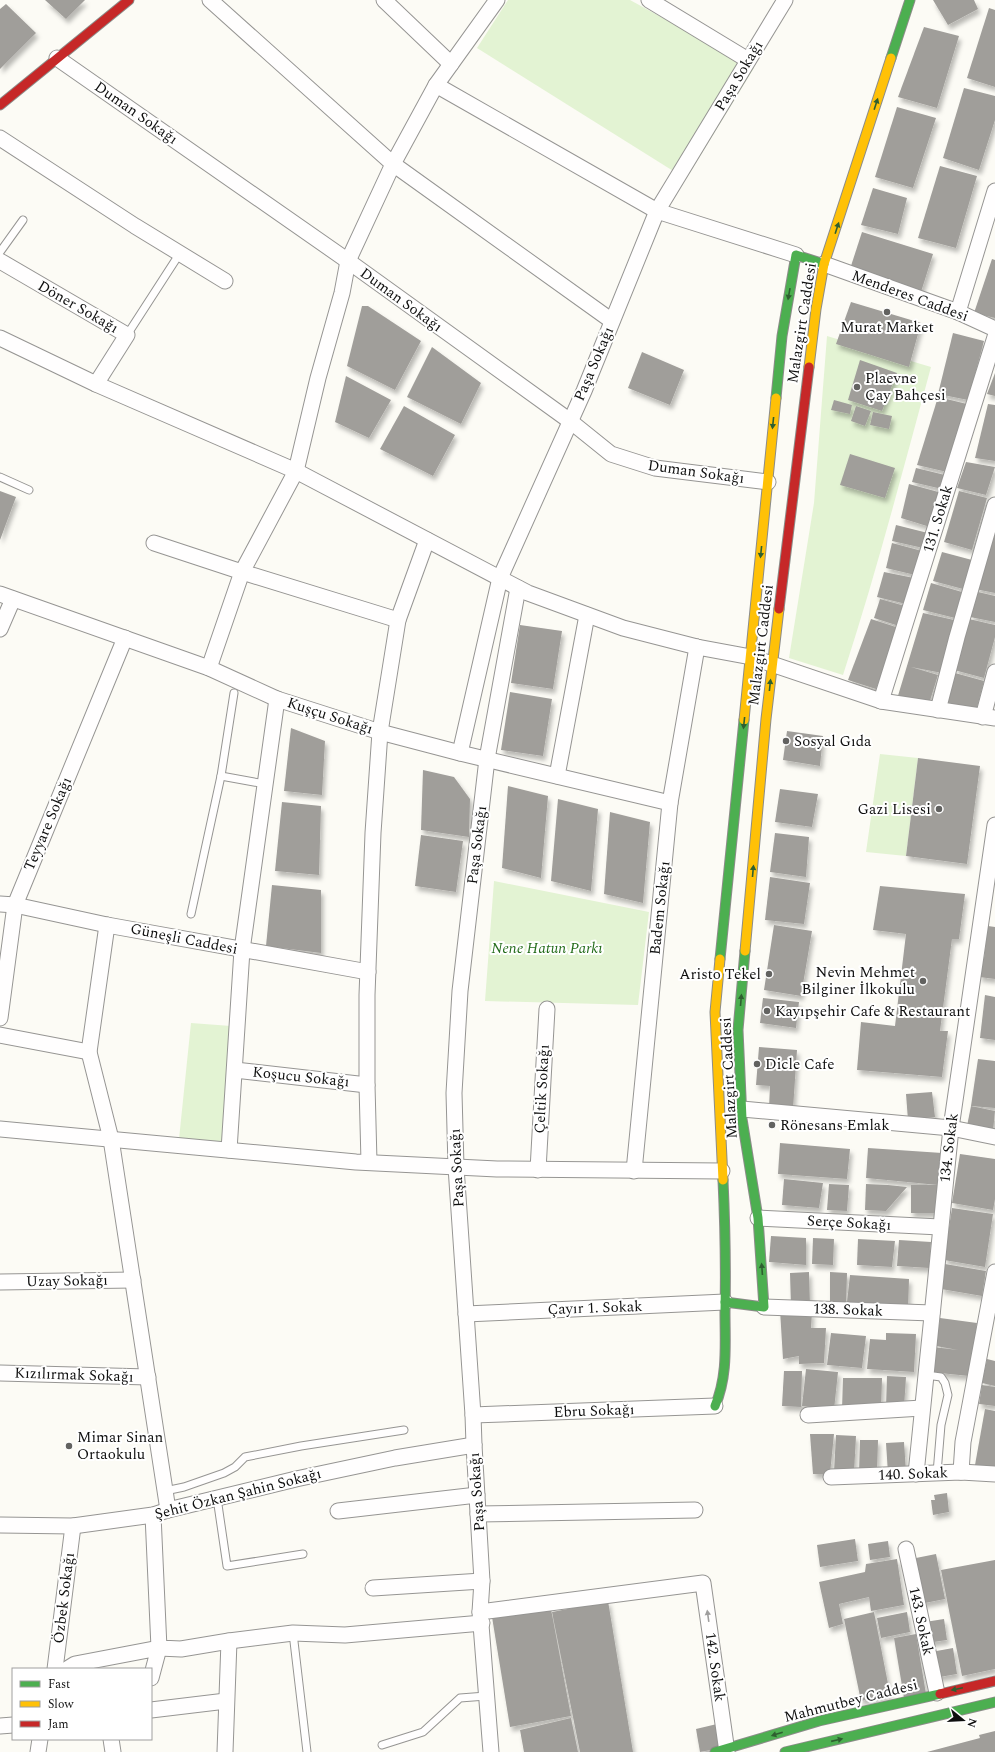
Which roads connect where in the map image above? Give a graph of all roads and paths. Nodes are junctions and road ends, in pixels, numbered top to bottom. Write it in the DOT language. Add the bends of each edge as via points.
graph roads {
  1 [pos="129,0"];
  2 [pos="210,0"];
  3 [pos="384,0"];
  4 [pos="497,0"];
  5 [pos="649,0"];
  6 [pos="785,0"];
  7 [pos="910,0"];
  8 [pos="57,58"];
  9 [pos="748,60"];
  10 [pos="451,64"];
  11 [pos="436,85"];
  12 [pos="0,105"];
  13 [pos="0,138"];
  14 [pos="393,164"];
  15 [pos="995,191"];
  16 [pos="657,211"];
  17 [pos="23,220"];
  18 [pos="0,252"];
  19 [pos="180,253"];
  20 [pos="796,255"];
  21 [pos="348,261"];
  22 [pos="0,262"];
  23 [pos="824,264"];
  24 [pos="225,281"];
  25 [pos="958,312"];
  26 [pos="612,322"];
  27 [pos="995,329"];
  28 [pos="127,335"];
  29 [pos="995,337"];
  30 [pos="0,338"];
  31 [pos="96,384"];
  32 [pos="570,421"];
  33 [pos="296,471"];
  34 [pos="0,477"];
  35 [pos="768,482"];
  36 [pos="29,490"];
  37 [pos="995,505"];
  38 [pos="427,540"];
  39 [pos="154,543"];
  40 [pos="242,572"];
  41 [pos="500,578"];
  42 [pos="518,588"];
  43 [pos="7,597"];
  44 [pos="587,615"];
  45 [pos="398,620"];
  46 [pos="0,629"];
  47 [pos="125,638"];
  48 [pos="697,647"];
  49 [pos="751,657"];
  50 [pos="772,663"];
  51 [pos="210,668"];
  52 [pos="995,672"];
  53 [pos="234,693"];
  54 [pos="277,698"];
  55 [pos="881,701"];
  56 [pos="938,710"];
  57 [pos="989,717"];
  58 [pos="380,732"];
  59 [pos="460,753"];
  60 [pos="487,759"];
  61 [pos="221,776"];
  62 [pos="557,776"];
  63 [pos="265,784"];
  64 [pos="670,803"];
  65 [pos="995,825"];
  66 [pos="7,904"];
  67 [pos="191,914"];
  68 [pos="107,924"];
  69 [pos="242,950"];
  70 [pos="368,972"];
  71 [pos="547,1009"];
  72 [pos="0,1018"];
  73 [pos="0,1035"];
  74 [pos="89,1052"];
  75 [pos="235,1070"];
  76 [pos="366,1085"];
  77 [pos="742,1109"];
  78 [pos="951,1128"];
  79 [pos="0,1129"];
  80 [pos="995,1137"];
  81 [pos="111,1139"];
  82 [pos="229,1150"];
  83 [pos="369,1162"];
  84 [pos="456,1167"];
  85 [pos="538,1170"];
  86 [pos="634,1171"];
  87 [pos="722,1171"];
  88 [pos="758,1218"];
  89 [pos="940,1227"];
  90 [pos="995,1272"];
  91 [pos="133,1280"];
  92 [pos="0,1282"];
  93 [pos="725,1302"];
  94 [pos="764,1308"];
  95 [pos="932,1313"];
  96 [pos="466,1314"];
  97 [pos="0,1373"];
  98 [pos="926,1375"];
  99 [pos="148,1377"];
  100 [pos="715,1406"];
  101 [pos="922,1408"];
  102 [pos="808,1415"];
  103 [pos="473,1416"];
  104 [pos="404,1430"];
  105 [pos="474,1445"];
  106 [pos="961,1472"];
  107 [pos="937,1473"];
  108 [pos="916,1474"];
  109 [pos="995,1474"];
  110 [pos="831,1477"];
  111 [pos="165,1491"];
  112 [pos="477,1495"];
  113 [pos="217,1498"];
  114 [pos="168,1510"];
  115 [pos="695,1510"];
  116 [pos="338,1511"];
  117 [pos="478,1514"];
  118 [pos="153,1515"];
  119 [pos="0,1525"];
  120 [pos="73,1526"];
  121 [pos="906,1549"];
  122 [pos="303,1554"];
  123 [pos="482,1581"];
  124 [pos="373,1588"];
  125 [pos="481,1617"];
  126 [pos="293,1633"];
  127 [pos="229,1641"];
  128 [pos="159,1648"];
  129 [pos="55,1668"];
  130 [pos="69,1668"];
  131 [pos="152,1674"];
  132 [pos="995,1680"];
  133 [pos="486,1696"];
  134 [pos="226,1701"];
  135 [pos="995,1702"];
  136 [pos="939,1704"];
  137 [pos="152,1710"];
  138 [pos="12,1725"];
  139 [pos="0,1726"];
  140 [pos="40,1740"];
  141 [pos="111,1740"];
  142 [pos="382,1745"];
  143 [pos="823,1748"];
  144 [pos="723,1751"];
  145 [pos="38,1752"];
  146 [pos="113,1752"];
  147 [pos="225,1752"];
  148 [pos="307,1752"];
  149 [pos="491,1752"];
  150 [pos="785,1752"];
  1 -- 8 [label="main road"];
  2 -- 14 [label="street"];
  3 -- 10 [label="street"];
  4 -- 10 [label="street"];
  5 -- 9 [label="street"];
  6 -- 9 [label="street, Paşa Sokağı"];
  23 -- 7 [label="main road, Malazgirt Caddesi, one-way"];
  8 -- 12 [label="main road"];
  8 -- 21 [label="street, Duman Sokağı"];
  9 -- 16 [label="street, Paşa Sokağı"];
  10 -- 11 [label="street"];
  11 -- 14 [label="street"];
  11 -- 16 [label="street"];
  13 -- 19 [label="street"];
  14 -- 21 [label="street"];
  14 -- 26 [label="street"];
  15 -- 25 [label="street"];
  16 -- 20 [label="street"];
  16 -- 26 [label="street, Paşa Sokağı"];
  17 -- 18 [label="lane"];
  19 -- 24 [label="street"];
  19 -- 28 [label="lane"];
  20 -- 23 [label="main road"];
  20 -- 35 [label="main road, Malazgirt Caddesi, one-way" via="782,336"];
  21 -- 32 [label="street, Duman Sokağı"];
  21 -- 33 [label="street"];
  22 -- 28 [label="street, Döner Sokağı"];
  23 -- 25 [label="street, Menderes Caddesi"];
  23 -- 50 [label="main road, Malazgirt Caddesi" via="816,309"];
  25 -- 27 [label="street, Menderes Caddesi"];
  26 -- 32 [label="street, Paşa Sokağı"];
  28 -- 31 [label="street, Döner Sokağı"];
  29 -- 55 [label="street, 131. Sokak"];
  30 -- 31 [label="street"];
  31 -- 33 [label="street"];
  32 -- 35 [label="street, Duman Sokağı" via="611,454 655,468"];
  32 -- 41 [label="street, Paşa Sokağı"];
  33 -- 38 [label="street"];
  33 -- 40 [label="street"];
  34 -- 36 [label="lane"];
  35 -- 49 [label="main road, Malazgirt Caddesi, one-way"];
  37 -- 56 [label="street"];
  38 -- 41 [label="street"];
  38 -- 45 [label="street"];
  39 -- 40 [label="street"];
  40 -- 45 [label="street"];
  40 -- 51 [label="street"];
  41 -- 42 [label="street"];
  41 -- 59 [label="street, Paşa Sokağı"];
  42 -- 44 [label="street"];
  42 -- 60 [label="street, Paşa Sokağı"];
  43 -- 46 [label="street"];
  43 -- 47 [label="street, Kuşçu Sokağı"];
  44 -- 48 [label="street" via="623,628"];
  44 -- 62 [label="street"];
  45 -- 58 [label="street"];
  47 -- 51 [label="street, Kuşçu Sokağı"];
  47 -- 66 [label="street, Teyyare Sokağı"];
  48 -- 49 [label="street"];
  48 -- 64 [label="street, Badem Sokağı"];
  49 -- 50 [label="street"];
  49 -- 87 [label="main road, Malazgirt Caddesi, one-way" via="715,1012"];
  50 -- 55 [label="street"];
  77 -- 50 [label="main road, Malazgirt Caddesi, one-way" via="738,1030"];
  51 -- 54 [label="street, Kuşçu Sokağı"];
  52 -- 57 [label="street"];
  53 -- 61 [label="lane"];
  54 -- 58 [label="street, Kuşçu Sokağı"];
  54 -- 63 [label="street"];
  55 -- 56 [label="street"];
  56 -- 57 [label="street"];
  58 -- 59 [label="street, Kuşçu Sokağı"];
  58 -- 70 [label="street"];
  59 -- 60 [label="street, Kuşçu Sokağı"];
  60 -- 62 [label="street, Kuşçu Sokağı"];
  60 -- 84 [label="street, Paşa Sokağı" via="460,991 454,1093"];
  61 -- 63 [label="lane"];
  61 -- 67 [label="lane"];
  62 -- 64 [label="street, Kuşçu Sokağı"];
  63 -- 69 [label="street"];
  64 -- 86 [label="street, Badem Sokağı"];
  65 -- 78 [label="street, 134. Sokak"];
  66 -- 68 [label="street, Güneşli Caddesi"];
  66 -- 72 [label="street, Teyyare Sokağı"];
  68 -- 69 [label="street, Güneşli Caddesi"];
  68 -- 74 [label="street"];
  69 -- 70 [label="street, Güneşli Caddesi"];
  69 -- 75 [label="street"];
  70 -- 76 [label="street"];
  71 -- 85 [label="street, Çeltik Sokağı"];
  73 -- 74 [label="street"];
  74 -- 81 [label="street"];
  75 -- 76 [label="street, Koşucu Sokağı"];
  75 -- 82 [label="street"];
  76 -- 83 [label="street"];
  77 -- 78 [label="street"];
  77 -- 88 [label="main road, Malazgirt Caddesi"];
  78 -- 80 [label="street"];
  78 -- 89 [label="street, 134. Sokak"];
  79 -- 81 [label="street"];
  81 -- 82 [label="street"];
  81 -- 91 [label="street"];
  82 -- 83 [label="street"];
  83 -- 84 [label="street"];
  84 -- 85 [label="street"];
  84 -- 96 [label="street, Paşa Sokağı"];
  85 -- 86 [label="street"];
  86 -- 87 [label="street"];
  87 -- 93 [label="main road, Malazgirt Caddesi" via="726,1238"];
  88 -- 89 [label="street, Serçe Sokağı"];
  94 -- 88 [label="main road, Malazgirt Caddesi, one-way"];
  89 -- 95 [label="street, 134. Sokak"];
  90 -- 106 [label="street" via="963,1442"];
  91 -- 92 [label="street, Uzay Sokağı"];
  91 -- 99 [label="street"];
  93 -- 94 [label="main road"];
  93 -- 96 [label="street, Çayır 1. Sokak"];
  93 -- 100 [label="main road, Malazgirt Caddesi" via="725,1370 721,1392"];
  94 -- 95 [label="street, 138. Sokak"];
  95 -- 98 [label="street, 134. Sokak"];
  96 -- 103 [label="street, Paşa Sokağı"];
  97 -- 99 [label="street, Kızılırmak Sokağı"];
  98 -- 101 [label="street, 134. Sokak"];
  98 -- 107 [label="lane" via="941,1377 948,1395 941,1425"];
  99 -- 111 [label="street"];
  100 -- 103 [label="street, Ebru Sokağı"];
  101 -- 102 [label="street"];
  101 -- 108 [label="street, 134. Sokak"];
  103 -- 105 [label="street, Paşa Sokağı"];
  104 -- 111 [label="lane" via="245,1457 224,1473"];
  105 -- 112 [label="street, Paşa Sokağı"];
  105 -- 113 [label="street, Şehit Özkan Şahin Sokağı" via="395,1458"];
  106 -- 107 [label="street, 140. Sokak"];
  106 -- 109 [label="street, 140. Sokak"];
  107 -- 108 [label="street, 140. Sokak"];
  108 -- 110 [label="street, 140. Sokak"];
  111 -- 114 [label="street"];
  112 -- 116 [label="street"];
  112 -- 117 [label="street, Paşa Sokağı"];
  113 -- 114 [label="street, Şehit Özkan Şahin Sokağı"];
  113 -- 122 [label="lane" via="227,1566"];
  114 -- 118 [label="street, Şehit Özkan Şahin Sokağı"];
  115 -- 117 [label="street"];
  117 -- 123 [label="street, Paşa Sokağı"];
  118 -- 120 [label="street, Şehit Özkan Şahin Sokağı"];
  118 -- 128 [label="street"];
  119 -- 120 [label="street, Şehit Özkan Şahin Sokağı"];
  120 -- 129 [label="street, Özbek Sokağı"];
  121 -- 136 [label="street, 143. Sokak"];
  123 -- 124 [label="street"];
  123 -- 125 [label="street, Paşa Sokağı"];
  125 -- 126 [label="street" via="345,1634"];
  125 -- 133 [label="street, Paşa Sokağı"];
  144 -- 125 [label="street, 142. Sokak, one-way" via="703,1583"];
  126 -- 127 [label="street"];
  126 -- 148 [label="lane"];
  127 -- 128 [label="street" via="180,1649"];
  127 -- 134 [label="street"];
  128 -- 130 [label="street" via="75,1664"];
  128 -- 131 [label="street"];
  132 -- 136 [label="main road, Mahmutbey Caddesi, one-way"];
  133 -- 142 [label="lane" via="460,1698 423,1732"];
  133 -- 149 [label="street, Paşa Sokağı"];
  134 -- 137 [label="street"];
  134 -- 147 [label="street"];
  135 -- 136 [label="main road, Mahmutbey Caddesi"];
  143 -- 136 [label="main road, Mahmutbey Caddesi, one-way" via="865,1736"];
  136 -- 144 [label="main road, Mahmutbey Caddesi, one-way" via="819,1721"];
  138 -- 139 [label="street"];
  140 -- 145 [label="street"];
  141 -- 146 [label="street"];
  143 -- 150 [label="main road, Mahmutbey Caddesi"];
}
